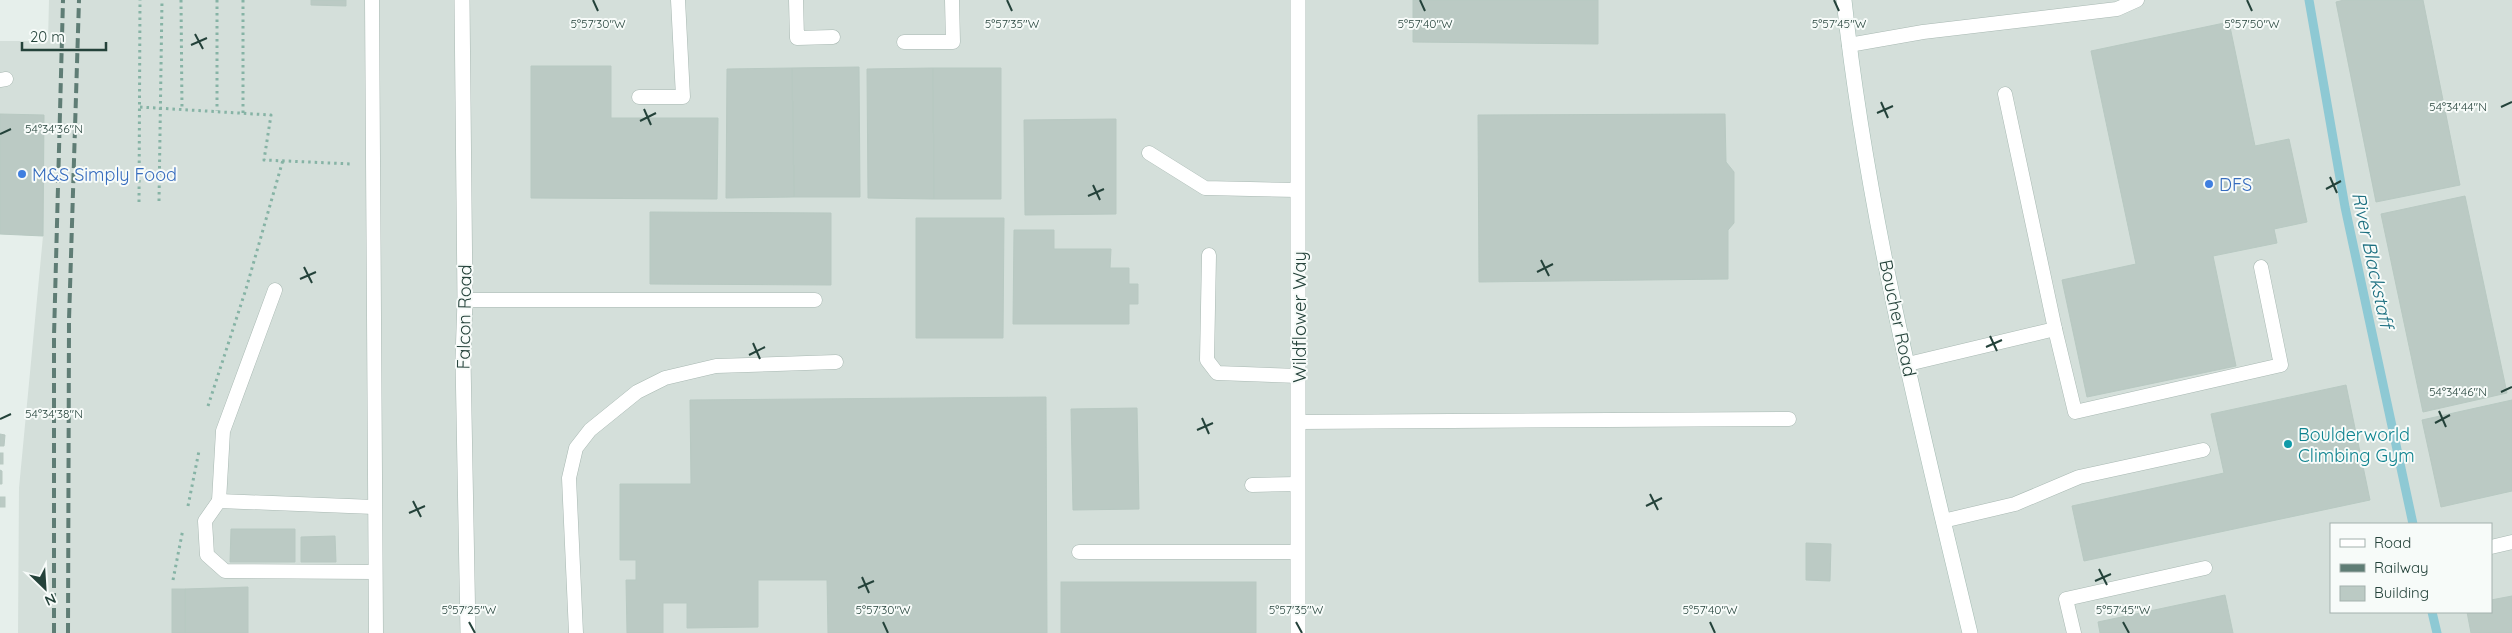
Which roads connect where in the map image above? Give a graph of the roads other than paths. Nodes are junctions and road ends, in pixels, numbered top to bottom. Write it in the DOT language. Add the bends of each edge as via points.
graph roads {
  1 [pos="372,0"];
  2 [pos="462,0"];
  3 [pos="678,0"];
  4 [pos="796,0"];
  5 [pos="952,0"];
  6 [pos="1298,0"];
  7 [pos="1844,0"];
  8 [pos="2137,0"];
  9 [pos="833,37"];
  10 [pos="904,42"];
  11 [pos="1849,45"];
  12 [pos="2005,94"];
  13 [pos="639,97"];
  14 [pos="1149,153"];
  15 [pos="1298,190"];
  16 [pos="1209,255"];
  17 [pos="2261,267"];
  18 [pos="275,290"];
  19 [pos="465,300"];
  20 [pos="815,300"];
  21 [pos="2055,329"];
  22 [pos="836,362"];
  23 [pos="1908,364"];
  24 [pos="1299,376"];
  25 [pos="1789,419"];
  26 [pos="1299,422"];
  27 [pos="2204,450"];
  28 [pos="1298,484"];
  29 [pos="1252,485"];
  30 [pos="218,502"];
  31 [pos="374,507"];
  32 [pos="1943,521"];
  33 [pos="2512,542"];
  34 [pos="2492,547"];
  35 [pos="1079,552"];
  36 [pos="1298,552"];
  37 [pos="2205,568"];
  38 [pos="375,572"];
  39 [pos="376,633"];
  40 [pos="468,633"];
  41 [pos="576,633"];
  42 [pos="1298,633"];
  43 [pos="1970,633"];
  44 [pos="2074,633"];
  1 -- 31 [label="lane"];
  2 -- 19 [label="street, Falcon Road"];
  3 -- 13 [label="lane" via="683,97"];
  4 -- 9 [label="lane" via="797,38"];
  5 -- 10 [label="lane" via="953,42"];
  6 -- 15 [label="street, Wildflower Way"];
  7 -- 11 [label="street, Boucher Road"];
  8 -- 11 [label="lane" via="2117,9 1923,32"];
  11 -- 23 [label="street, Boucher Road" via="1866,167"];
  12 -- 21 [label="lane"];
  14 -- 15 [label="lane" via="1205,188"];
  15 -- 24 [label="street, Wildflower Way"];
  16 -- 24 [label="lane" via="1207,360 1217,373"];
  17 -- 21 [label="lane" via="2281,365 2074,412"];
  18 -- 30 [label="lane" via="223,431"];
  19 -- 20 [label="lane"];
  19 -- 40 [label="street, Falcon Road" via="463,360"];
  21 -- 23 [label="lane"];
  22 -- 41 [label="lane" via="716,366 664,378 637,392 590,430 576,448 570,478"];
  23 -- 32 [label="street, Boucher Road"];
  24 -- 26 [label="street, Wildflower Way"];
  25 -- 26 [label="lane"];
  26 -- 28 [label="street, Wildflower Way"];
  27 -- 32 [label="lane" via="2079,477 2015,504"];
  28 -- 29 [label="lane"];
  28 -- 36 [label="street, Wildflower Way"];
  30 -- 31 [label="lane"];
  30 -- 38 [label="lane" via="205,520 207,556 225,571"];
  31 -- 38 [label="lane"];
  32 -- 43 [label="street, Boucher Road"];
  33 -- 34 [label="lane"];
  35 -- 36 [label="lane"];
  36 -- 42 [label="street, Wildflower Way"];
  37 -- 44 [label="lane" via="2066,599"];
  38 -- 39 [label="lane"];
}
